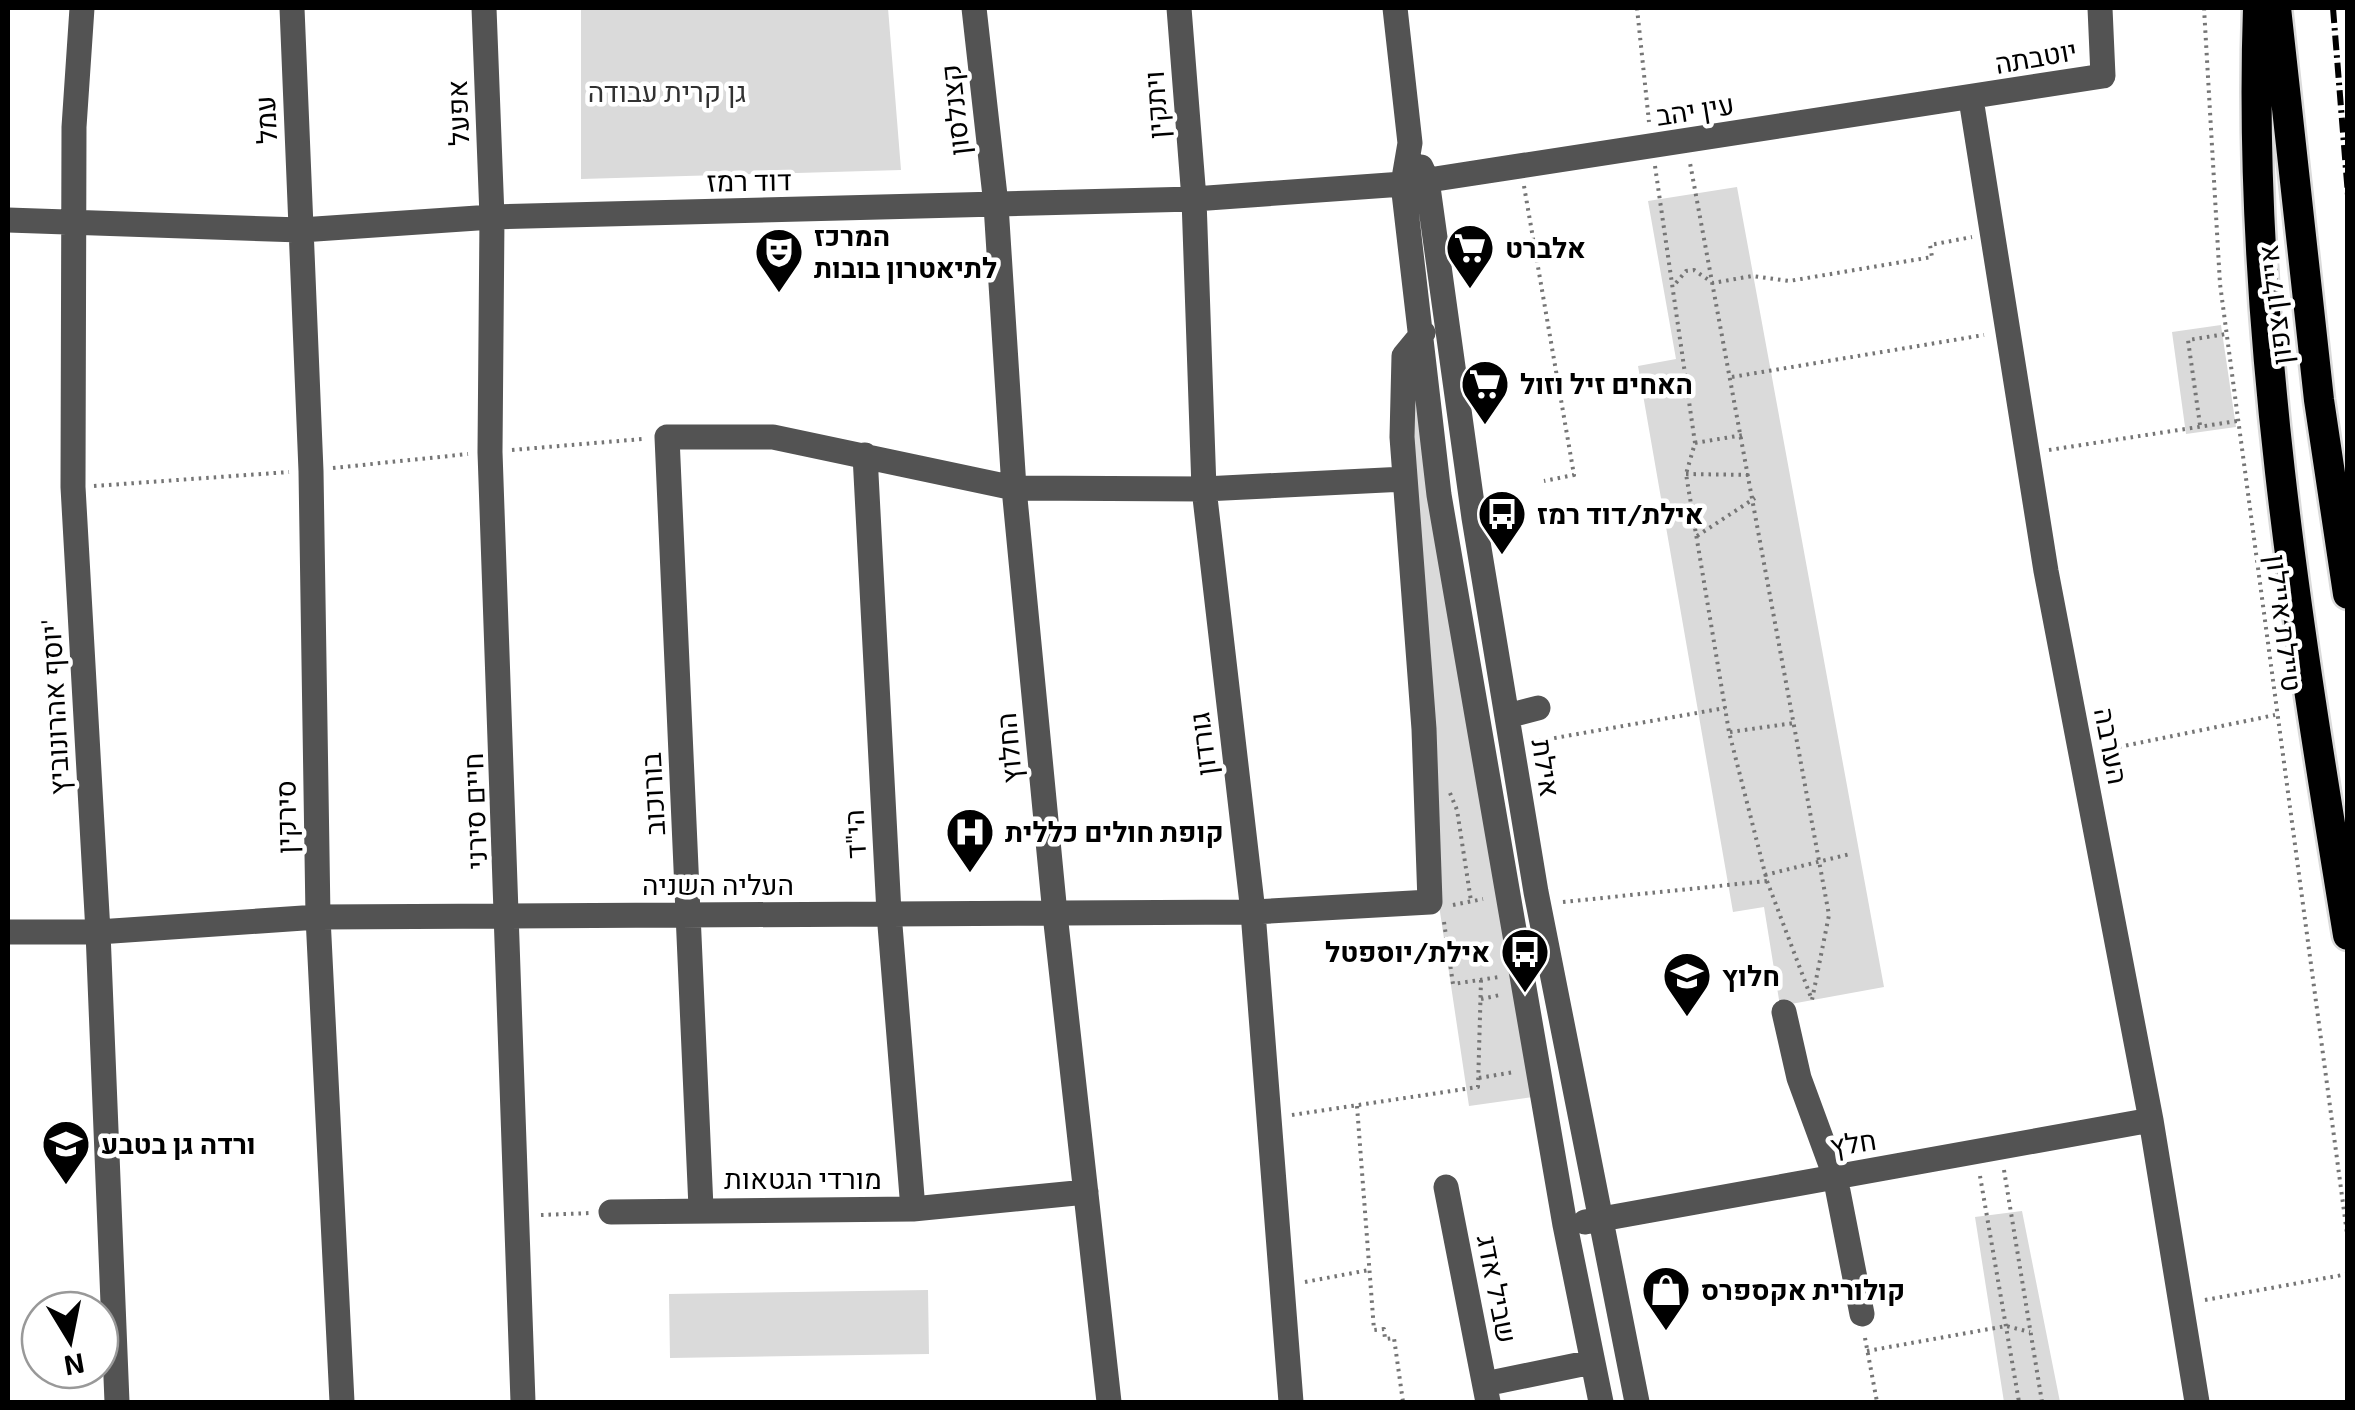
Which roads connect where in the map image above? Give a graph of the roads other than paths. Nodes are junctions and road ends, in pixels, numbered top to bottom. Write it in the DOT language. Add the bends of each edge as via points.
graph roads {
  1 [pos="82,8"];
  2 [pos="292,8"];
  3 [pos="484,8"];
  4 [pos="974,8"];
  5 [pos="1179,8"];
  6 [pos="1395,8"];
  7 [pos="2100,8"];
  8 [pos="2258,8"];
  9 [pos="2276,8"];
  10 [pos="1971,99"];
  11 [pos="1415,182"];
  12 [pos="1194,199"];
  13 [pos="996,205"];
  14 [pos="492,216"];
  15 [pos="8,220"];
  16 [pos="72,226"];
  17 [pos="301,230"];
  18 [pos="1422,333"];
  19 [pos="864,455"];
  20 [pos="1405,479"];
  21 [pos="1014,488"];
  22 [pos="1204,489"];
  23 [pos="2348,594"];
  24 [pos="1538,708"];
  25 [pos="1507,716"];
  26 [pos="1253,912"];
  27 [pos="889,913"];
  28 [pos="1055,914"];
  29 [pos="509,915"];
  30 [pos="688,916"];
  31 [pos="318,917"];
  32 [pos="8,932"];
  33 [pos="98,932"];
  34 [pos="2348,934"];
  35 [pos="1784,1012"];
  36 [pos="2151,1120"];
  37 [pos="1835,1176"];
  38 [pos="1446,1188"];
  39 [pos="1086,1192"];
  40 [pos="701,1208"];
  41 [pos="913,1209"];
  42 [pos="611,1212"];
  43 [pos="1600,1219"];
  44 [pos="1565,1226"];
  45 [pos="1862,1314"];
  46 [pos="1592,1362"];
  47 [pos="1487,1393"];
  48 [pos="117,1402"];
  49 [pos="342,1402"];
  50 [pos="523,1402"];
  51 [pos="1110,1402"];
  52 [pos="1291,1402"];
  53 [pos="1602,1402"];
  54 [pos="1637,1402"];
  55 [pos="2197,1402"];
  1 -- 16 [label="street, יוסף אהרונוביץ'"];
  2 -- 17 [label="street, עמל"];
  3 -- 14 [label="street, אפעל"];
  4 -- 13 [label="street, קצנלסון"];
  5 -- 12 [label="street, ויתקין"];
  6 -- 11 [label="street, אילת"];
  7 -- 10 [label="street, יוטבתה" via="2103,76"];
  8 -- 34 [label="highway" via="2256,199 2267,322 2302,653"];
  9 -- 23 [label="highway, איילון צפון" via="2319,400"];
  10 -- 11 [label="street, עין יהב"];
  10 -- 36 [label="street, הערבה" via="2027,454"];
  11 -- 12 [label="street, דוד רמז"];
  11 -- 18 [label="street, אילת"];
  11 -- 25 [label="street, אילת" via="1485,516"];
  12 -- 13 [label="street, דוד רמז"];
  12 -- 22 [label="street, גורדון"];
  13 -- 14 [label="street, דוד רמז"];
  13 -- 21 [label="street, החלוץ"];
  14 -- 17 [label="street, דוד רמז"];
  14 -- 29 [label="street, חיים סירני" via="490,452"];
  15 -- 16 [label="street, דוד רמז"];
  16 -- 17 [label="street, דוד רמז"];
  16 -- 33 [label="street, יוסף אהרונוביץ'" via="73,487"];
  17 -- 31 [label="street, סירקין"];
  18 -- 20 [label="street" via="1404,356"];
  18 -- 44 [label="street, אילת" via="1438,495"];
  19 -- 21 [label="street"];
  19 -- 27 [label="street, הי\"ד"];
  19 -- 30 [label="street, בורוכוב" via="773,438 667,436"];
  20 -- 22 [label="street"];
  20 -- 26 [label="street, העליה השניה" via="1430,902"];
  21 -- 22 [label="street"];
  21 -- 28 [label="street, החלוץ"];
  22 -- 26 [label="street, גורדון"];
  24 -- 25 [label="street"];
  25 -- 43 [label="street, אילת"];
  26 -- 28 [label="street, העליה השניה"];
  26 -- 52 [label="street, גורדון"];
  27 -- 28 [label="street, העליה השניה"];
  27 -- 30 [label="street, העליה השניה"];
  27 -- 41 [label="street, הי\"ד"];
  28 -- 39 [label="street, החלוץ"];
  29 -- 30 [label="street, העליה השניה"];
  29 -- 31 [label="street, העליה השניה"];
  29 -- 50 [label="street, חיים סירני"];
  30 -- 40 [label="street, בורוכוב"];
  31 -- 33 [label="street, העליה השניה"];
  31 -- 49 [label="street, סירקין"];
  32 -- 33 [label="street, העליה השניה"];
  33 -- 48 [label="street, יוסף אהרונוביץ'"];
  35 -- 37 [label="street" via="1799,1078"];
  36 -- 37 [label="street, חלץ"];
  36 -- 55 [label="street, הערבה"];
  37 -- 43 [label="street, חלץ"];
  37 -- 45 [label="street"];
  38 -- 47 [label="street, שביל אדג"];
  39 -- 41 [label="street, מורדי הגטאות"];
  39 -- 51 [label="street, החלוץ"];
  40 -- 41 [label="street, מורדי הגטאות"];
  40 -- 42 [label="street, מורדי הגטאות"];
  43 -- 44 [label="street, חלץ"];
  43 -- 54 [label="street, אילת"];
  44 -- 46 [label="street, אילת"];
  46 -- 47 [label="street"];
  46 -- 53 [label="street, אילת"];
}
